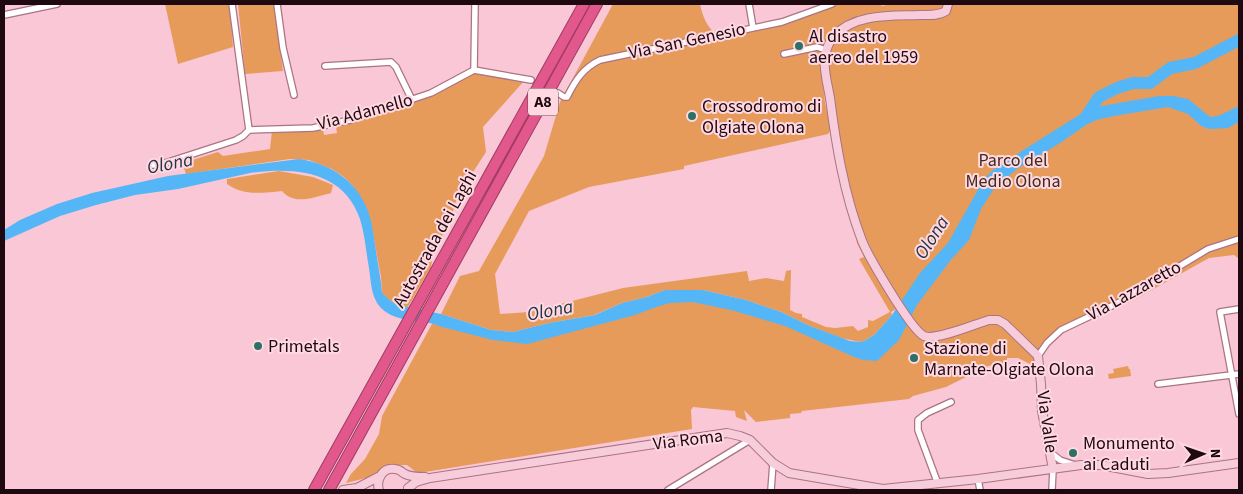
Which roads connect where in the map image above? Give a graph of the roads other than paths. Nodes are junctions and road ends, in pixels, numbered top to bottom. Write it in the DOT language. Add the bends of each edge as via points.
graph roads {
  1 [pos="57,4"];
  2 [pos="232,4"];
  3 [pos="276,4"];
  4 [pos="475,4"];
  5 [pos="584,4"];
  6 [pos="597,4"];
  7 [pos="749,4"];
  8 [pos="832,4"];
  9 [pos="948,4"];
  10 [pos="824,5"];
  11 [pos="33,6"];
  12 [pos="4,15"];
  13 [pos="752,28"];
  14 [pos="826,50"];
  15 [pos="784,54"];
  16 [pos="325,66"];
  17 [pos="474,70"];
  18 [pos="530,80"];
  19 [pos="558,94"];
  20 [pos="294,95"];
  21 [pos="412,100"];
  22 [pos="249,130"];
  23 [pos="152,165"];
  24 [pos="1239,240"];
  25 [pos="1239,309"];
  26 [pos="1038,356"];
  27 [pos="1239,374"];
  28 [pos="1231,376"];
  29 [pos="1158,384"];
  30 [pos="950,402"];
  31 [pos="1239,414"];
  32 [pos="750,440"];
  33 [pos="1050,452"];
  34 [pos="1239,462"];
  35 [pos="773,463"];
  36 [pos="1077,465"];
  37 [pos="1053,470"];
  38 [pos="405,474"];
  39 [pos="380,476"];
  40 [pos="430,478"];
  41 [pos="978,479"];
  42 [pos="938,484"];
  43 [pos="357,488"];
  44 [pos="921,488"];
  45 [pos="408,489"];
  46 [pos="314,490"];
  47 [pos="329,490"];
  48 [pos="343,490"];
  49 [pos="368,490"];
  50 [pos="379,490"];
  51 [pos="668,490"];
  52 [pos="770,490"];
  53 [pos="980,490"];
  54 [pos="1052,490"];
  1 -- 11 [label="street"];
  2 -- 22 [label="street"];
  3 -- 20 [label="street"];
  4 -- 17 [label="street"];
  5 -- 46 [label="highway, Autostrada dei Laghi / A8"];
  6 -- 47 [label="highway, Autostrada dei Laghi / A8"];
  7 -- 13 [label="street"];
  8 -- 10 [label="street, Via San Genesio"];
  9 -- 14 [label="street" via="946,11 937,14 887,16 855,22 840,31"];
  10 -- 13 [label="street, Via San Genesio" via="782,22"];
  11 -- 12 [label="street"];
  13 -- 19 [label="street, Via San Genesio" via="600,60 592,63 577,78 567,97"];
  14 -- 15 [label="street" via="817,47"];
  14 -- 26 [label="street" via="824,64 834,132 850,206 861,240 914,328 925,337 935,337 994,319 1006,324"];
  16 -- 21 [label="street" via="391,62"];
  17 -- 18 [label="street"];
  17 -- 21 [label="street, Via Adamello"];
  21 -- 22 [label="street, Via Adamello" via="313,128"];
  22 -- 23 [label="street" via="236,140"];
  24 -- 26 [label="street, Via Lazzaretto" via="1208,249 1122,301 1061,330"];
  25 -- 28 [label="street" via="1220,312"];
  26 -- 33 [label="street, Via Valle" via="1042,411"];
  27 -- 28 [label="street"];
  28 -- 29 [label="street"];
  28 -- 31 [label="street"];
  30 -- 42 [label="street" via="918,420 920,435"];
  32 -- 35 [label="street, Via Roma"];
  32 -- 40 [label="street, Via Roma" via="726,433"];
  32 -- 51 [label="street"];
  33 -- 36 [label="street" via="1060,460"];
  33 -- 37 [label="street, Via Valle"];
  34 -- 36 [label="street, Via Roma" via="1148,474 1101,465"];
  35 -- 44 [label="street, Via Roma" via="789,474 883,489"];
  35 -- 52 [label="street"];
  36 -- 37 [label="street, Via Roma"];
  37 -- 41 [label="street, Via Roma"];
  37 -- 54 [label="street"];
  38 -- 39 [label="street, Via Roma" via="391,469"];
  38 -- 40 [label="street, Via Roma"];
  38 -- 45 [label="street, Via Roma"];
  39 -- 43 [label="street"];
  39 -- 50 [label="street"];
  40 -- 45 [label="street, Via Roma" via="416,482"];
  41 -- 42 [label="street, Via Roma"];
  41 -- 53 [label="street"];
  42 -- 44 [label="street, Via Roma"];
  43 -- 48 [label="street"];
  43 -- 49 [label="street"];
}
